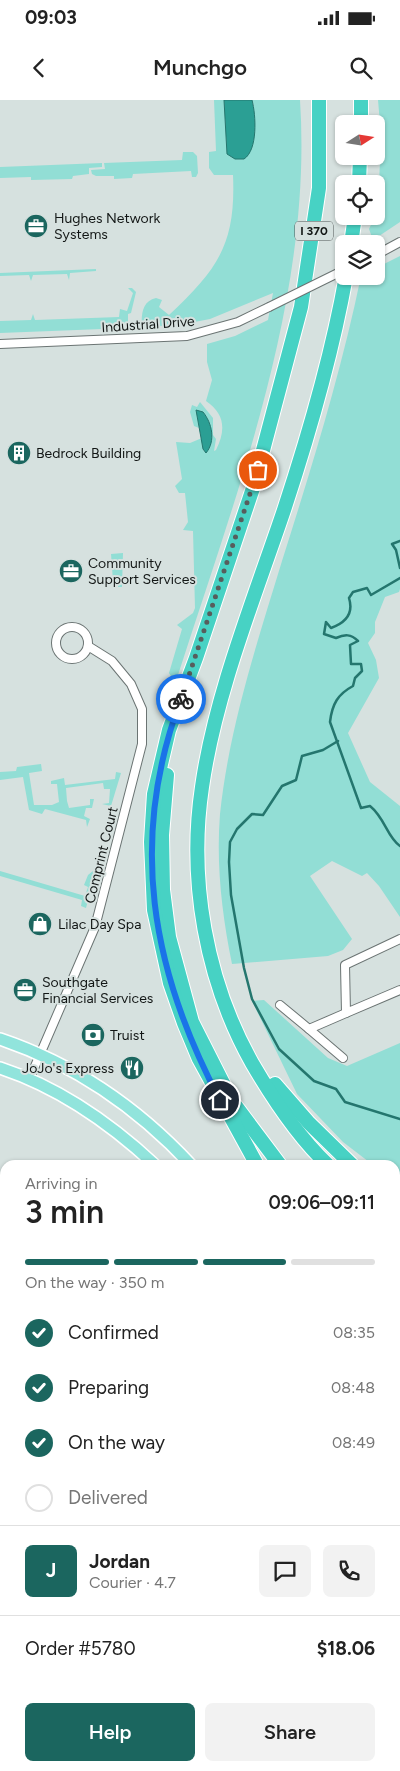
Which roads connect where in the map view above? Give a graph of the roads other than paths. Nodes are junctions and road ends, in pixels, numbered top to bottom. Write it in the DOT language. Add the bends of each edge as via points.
graph roads {
  1 [pos="319,100"];
  2 [pos="361,100"];
  3 [pos="361,115"];
  4 [pos="400,242"];
  5 [pos="385,250"];
  6 [pos="335,274"];
  7 [pos="344,285"];
  8 [pos="0,344"];
  9 [pos="88,646"];
  10 [pos="196,658"];
  11 [pos="400,939"];
  12 [pos="400,990"];
  13 [pos="280,1005"];
  14 [pos="346,1013"];
  15 [pos="309,1029"];
  16 [pos="0,1039"];
  17 [pos="246,1052"];
  18 [pos="41,1055"];
  19 [pos="343,1058"];
  20 [pos="0,1068"];
  21 [pos="29,1080"];
  22 [pos="149,1160"];
  23 [pos="186,1160"];
  24 [pos="254,1160"];
  25 [pos="276,1160"];
  26 [pos="323,1160"];
  27 [pos="347,1160"];
  1 -- 10 [label="highway, I 370" via="319,188 301,308 253,488"];
  2 -- 3 [label="highway"];
  4 -- 5 [label="street"];
  6 -- 8 [label="street, Industrial Drive, bridge" via="220,328 187,336"];
  7 -- 17 [label="highway" via="310,423 236,652 209,746 201,789 198,845 204,930 226,1009"];
  9 -- 9 [label="street, Comprint Court" via="86,634 76,627 63,630 56,641 61,654 70,658 79,657"];
  9 -- 18 [label="street, Comprint Court" via="112,661 132,684 142,709 143,738 95,927"];
  10 -- 24 [label="highway" via="169,730 154,794 151,842 154,910 170,983 184,1023 199,1059"];
  10 -- 25 [label="highway, I 370" via="165,784 163,890 169,937 192,1022 232,1101"];
  11 -- 14 [label="street" via="345,965"];
  12 -- 14 [label="street"];
  13 -- 15 [label="street"];
  14 -- 15 [label="street"];
  15 -- 19 [label="street"];
  16 -- 18 [label="main road"];
  17 -- 26 [label="highway" via="295,1127"];
  17 -- 27 [label="highway"];
  18 -- 21 [label="street, Comprint Court"];
  18 -- 23 [label="main road" via="87,1078 124,1103"];
  20 -- 21 [label="main road"];
  21 -- 22 [label="main road" via="114,1129"];
}
